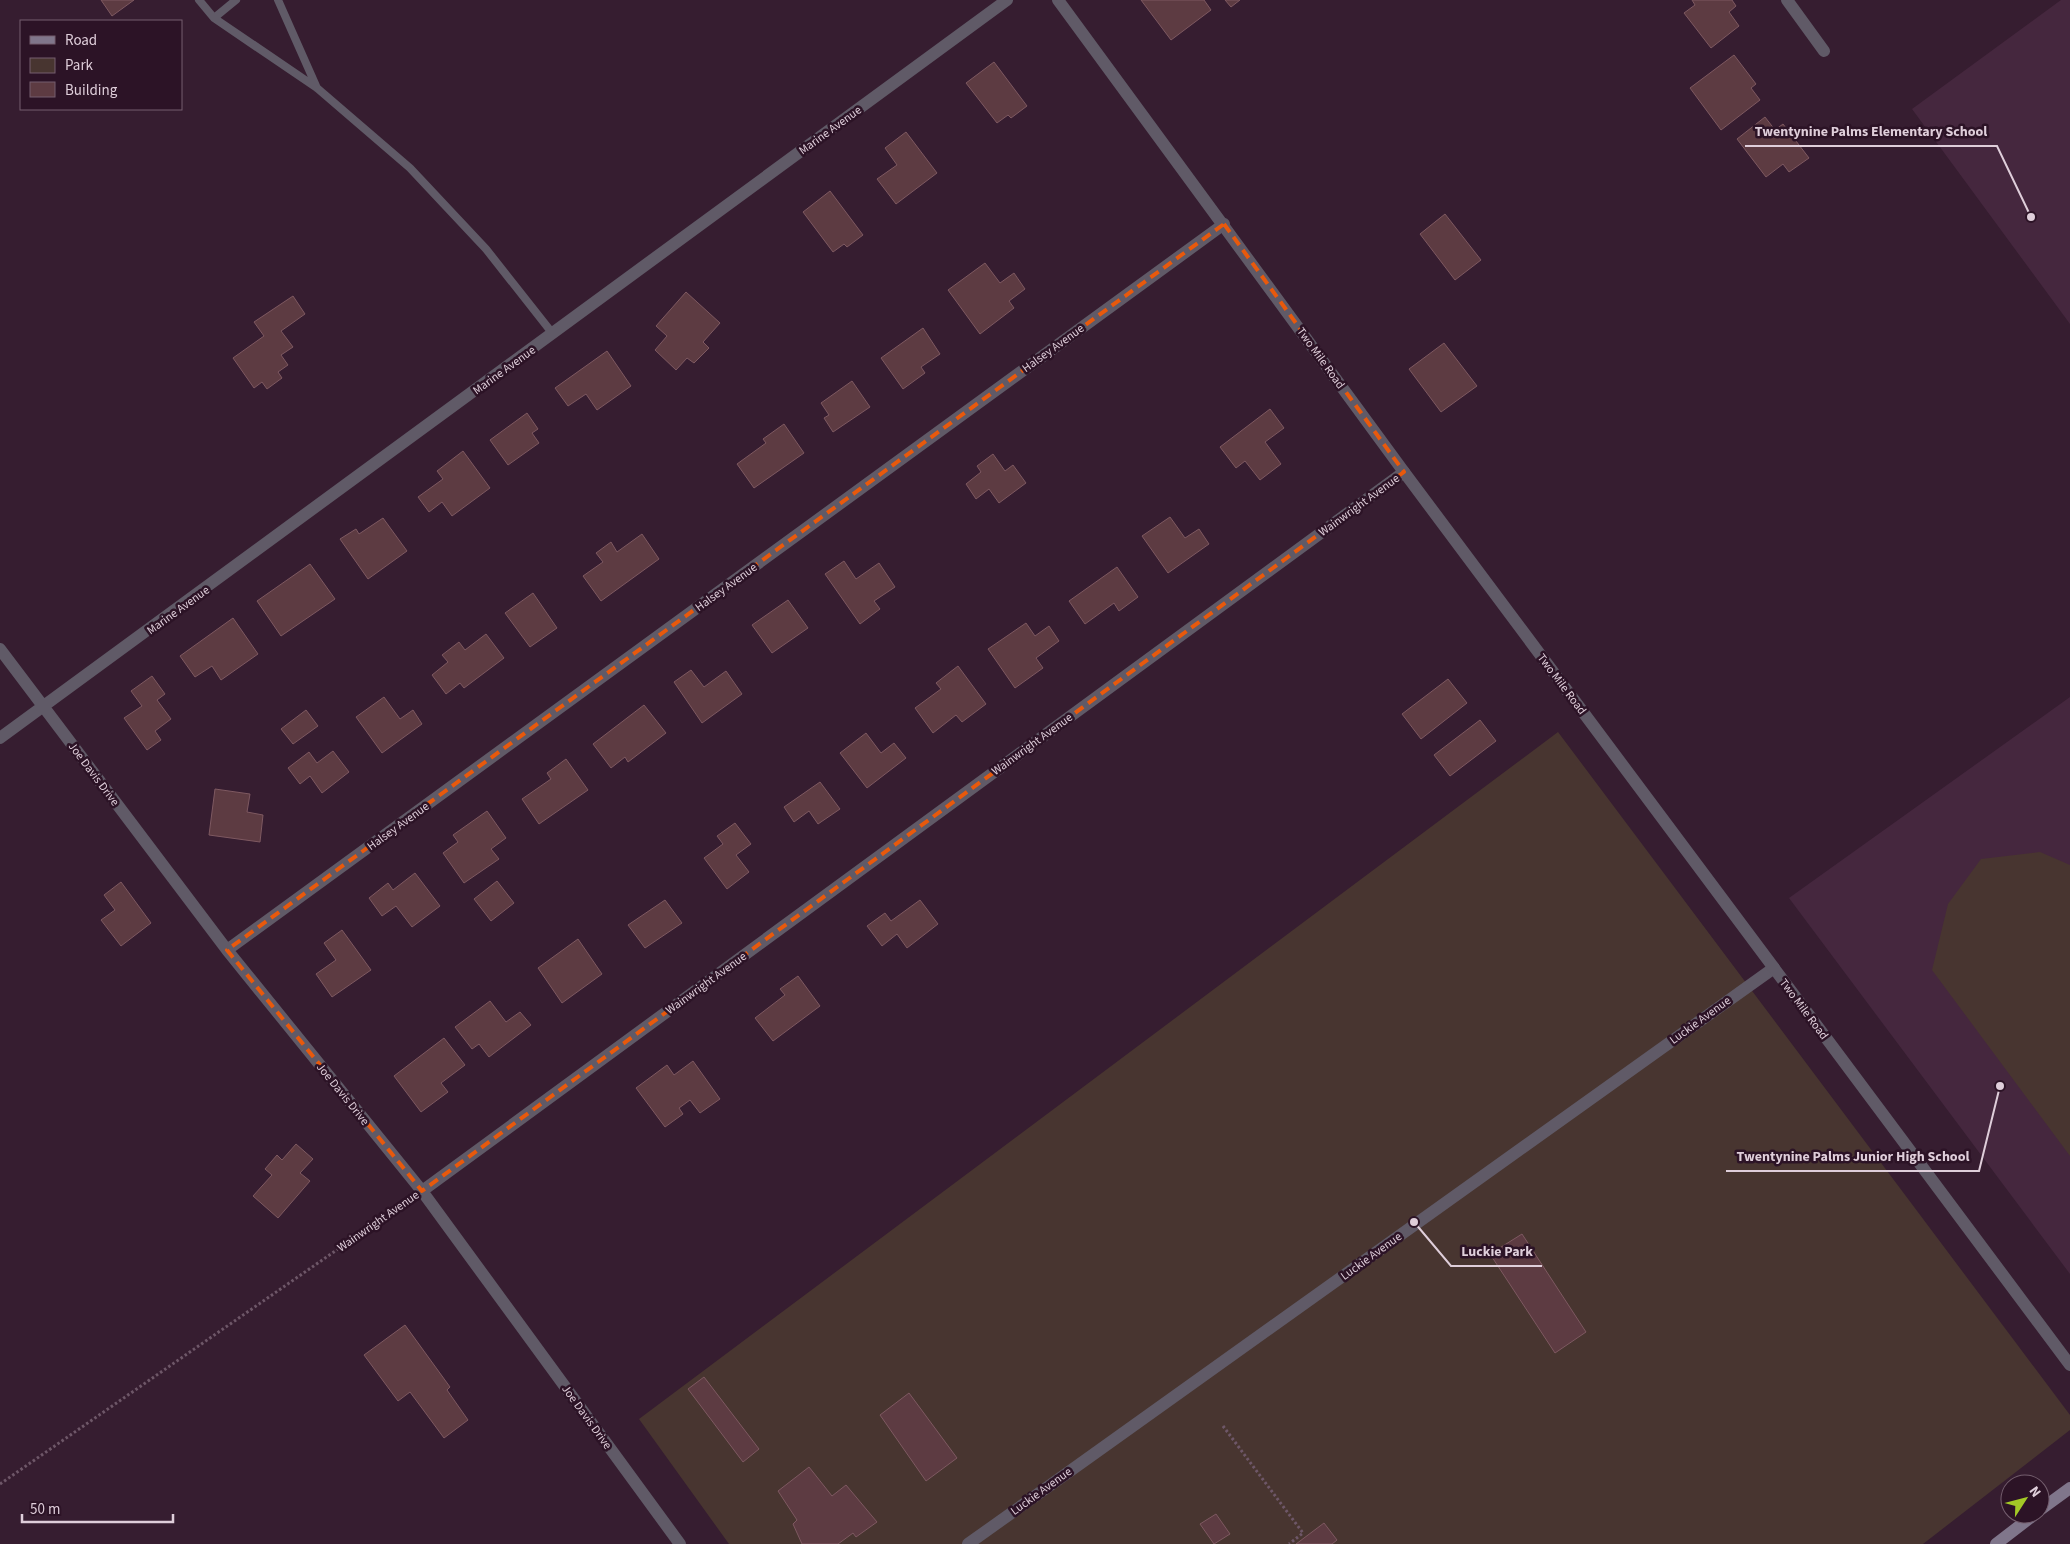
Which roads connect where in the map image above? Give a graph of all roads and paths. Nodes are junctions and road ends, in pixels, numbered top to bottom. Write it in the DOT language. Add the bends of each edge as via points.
graph roads {
  1 [pos="199,0"];
  2 [pos="236,0"];
  3 [pos="278,0"];
  4 [pos="1007,0"];
  5 [pos="1058,0"];
  6 [pos="1787,0"];
  7 [pos="214,18"];
  8 [pos="1824,51"];
  9 [pos="316,88"];
  10 [pos="1224,224"];
  11 [pos="553,334"];
  12 [pos="1404,472"];
  13 [pos="0,648"];
  14 [pos="44,708"];
  15 [pos="0,738"];
  16 [pos="227,950"];
  17 [pos="1774,968"];
  18 [pos="422,1191"];
  19 [pos="2070,1365"];
  20 [pos="1223,1426"];
  21 [pos="0,1484"];
  22 [pos="2070,1488"];
  23 [pos="2050,1503"];
  24 [pos="2022,1524"];
  25 [pos="680,1544"];
  26 [pos="968,1544"];
  27 [pos="1290,1544"];
  28 [pos="1996,1544"];
  1 -- 7 [label="lane"];
  2 -- 7 [label="lane"];
  3 -- 9 [label="lane"];
  4 -- 11 [label="street, Marine Avenue"];
  5 -- 10 [label="street, Two Mile Road"];
  6 -- 8 [label="street"];
  7 -- 9 [label="lane"];
  9 -- 11 [label="lane" via="410,168 486,249"];
  10 -- 12 [label="street, Two Mile Road"];
  10 -- 16 [label="street, Halsey Avenue"];
  11 -- 14 [label="street, Marine Avenue"];
  12 -- 17 [label="street, Two Mile Road"];
  12 -- 18 [label="street, Wainwright Avenue"];
  13 -- 14 [label="street, Joe Davis Drive"];
  14 -- 15 [label="street, Marine Avenue"];
  14 -- 16 [label="street, Joe Davis Drive"];
  16 -- 18 [label="street, Joe Davis Drive"];
  17 -- 19 [label="street, Two Mile Road"];
  17 -- 26 [label="street, Luckie Avenue"];
  18 -- 21 [label="path, Wainwright Avenue"];
  18 -- 25 [label="street, Joe Davis Drive"];
  20 -- 27 [label="path" via="1303,1533"];
  22 -- 23 [label="main road"];
  24 -- 28 [label="main road"];
}
